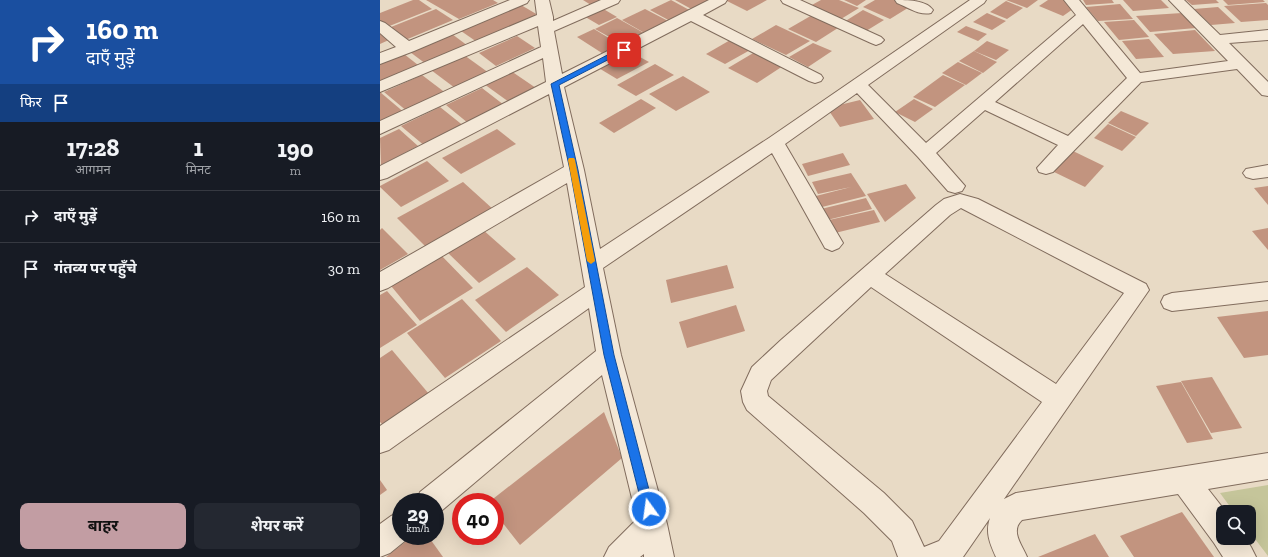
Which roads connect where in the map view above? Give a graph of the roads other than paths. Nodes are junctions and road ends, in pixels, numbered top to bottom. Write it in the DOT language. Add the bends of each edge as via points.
graph roads {
  1 [pos="522,0"];
  2 [pos="614,0"];
  3 [pos="720,0"];
  4 [pos="788,0"];
  5 [pos="902,0"];
  6 [pos="979,0"];
  7 [pos="1071,0"];
  8 [pos="1176,0"];
  9 [pos="502,3"];
  10 [pos="926,10"];
  11 [pos="692,15"];
  12 [pos="1085,15"];
  13 [pos="546,23"];
  14 [pos="380,26"];
  15 [pos="1268,35"];
  16 [pos="876,40"];
  17 [pos="1217,40"];
  18 [pos="408,48"];
  19 [pos="380,59"];
  20 [pos="1239,64"];
  21 [pos="815,78"];
  22 [pos="1136,78"];
  23 [pos="555,84"];
  24 [pos="858,85"];
  25 [pos="380,87"];
  26 [pos="1268,91"];
  27 [pos="982,103"];
  28 [pos="380,128"];
  29 [pos="776,142"];
  30 [pos="1071,144"];
  31 [pos="925,152"];
  32 [pos="1046,168"];
  33 [pos="574,170"];
  34 [pos="380,174"];
  35 [pos="955,186"];
  36 [pos="832,243"];
  37 [pos="592,265"];
  38 [pos="870,275"];
  39 [pos="380,282"];
  40 [pos="597,290"];
  41 [pos="1268,291"];
  42 [pos="1172,302"];
  43 [pos="609,355"];
  44 [pos="1059,400"];
  45 [pos="380,441"];
  46 [pos="1268,466"];
  47 [pos="1184,480"];
  48 [pos="441,493"];
  49 [pos="1216,523"];
  50 [pos="653,524"];
  51 [pos="392,533"];
  52 [pos="380,543"];
  53 [pos="1232,545"];
  54 [pos="620,557"];
  55 [pos="659,557"];
  56 [pos="919,557"];
  57 [pos="1012,557"];
  58 [pos="1241,557"];
  1 -- 9 [label="street"];
  2 -- 13 [label="street"];
  3 -- 11 [label="street"];
  4 -- 16 [label="street"];
  5 -- 10 [label="street"];
  6 -- 24 [label="street"];
  7 -- 12 [label="street"];
  8 -- 17 [label="street"];
  9 -- 18 [label="street"];
  11 -- 21 [label="street"];
  11 -- 23 [label="street"];
  12 -- 22 [label="street"];
  12 -- 27 [label="street"];
  13 -- 23 [label="street"];
  13 -- 25 [label="street"];
  13 -- 28 [label="street"];
  14 -- 18 [label="street"];
  15 -- 17 [label="street"];
  17 -- 20 [label="street"];
  18 -- 19 [label="street"];
  20 -- 22 [label="street"];
  20 -- 26 [label="street"];
  22 -- 30 [label="street"];
  23 -- 33 [label="street"];
  23 -- 34 [label="street"];
  24 -- 29 [label="street"];
  24 -- 31 [label="street"];
  27 -- 30 [label="street"];
  27 -- 31 [label="street"];
  29 -- 36 [label="street"];
  29 -- 37 [label="street"];
  30 -- 32 [label="street"];
  31 -- 35 [label="street"];
  33 -- 37 [label="street"];
  33 -- 39 [label="street"];
  37 -- 40 [label="street"];
  38 -- 44 [label="street"];
  38 -- 44 [label="street" via="943,210 960,201 971,204 1138,290"];
  38 -- 56 [label="street" via="761,374 754,391 756,402 874,502 902,531"];
  40 -- 43 [label="street"];
  40 -- 45 [label="street"];
  41 -- 42 [label="street"];
  43 -- 48 [label="street"];
  43 -- 50 [label="street"];
  44 -- 56 [label="street" via="949,552"];
  46 -- 47 [label="street"];
  47 -- 49 [label="street"];
  47 -- 57 [label="street" via="1016,508 1007,513 1002,528 1003,540"];
  50 -- 54 [label="street"];
  50 -- 55 [label="street"];
  51 -- 52 [label="street"];
  53 -- 58 [label="street"];
}
